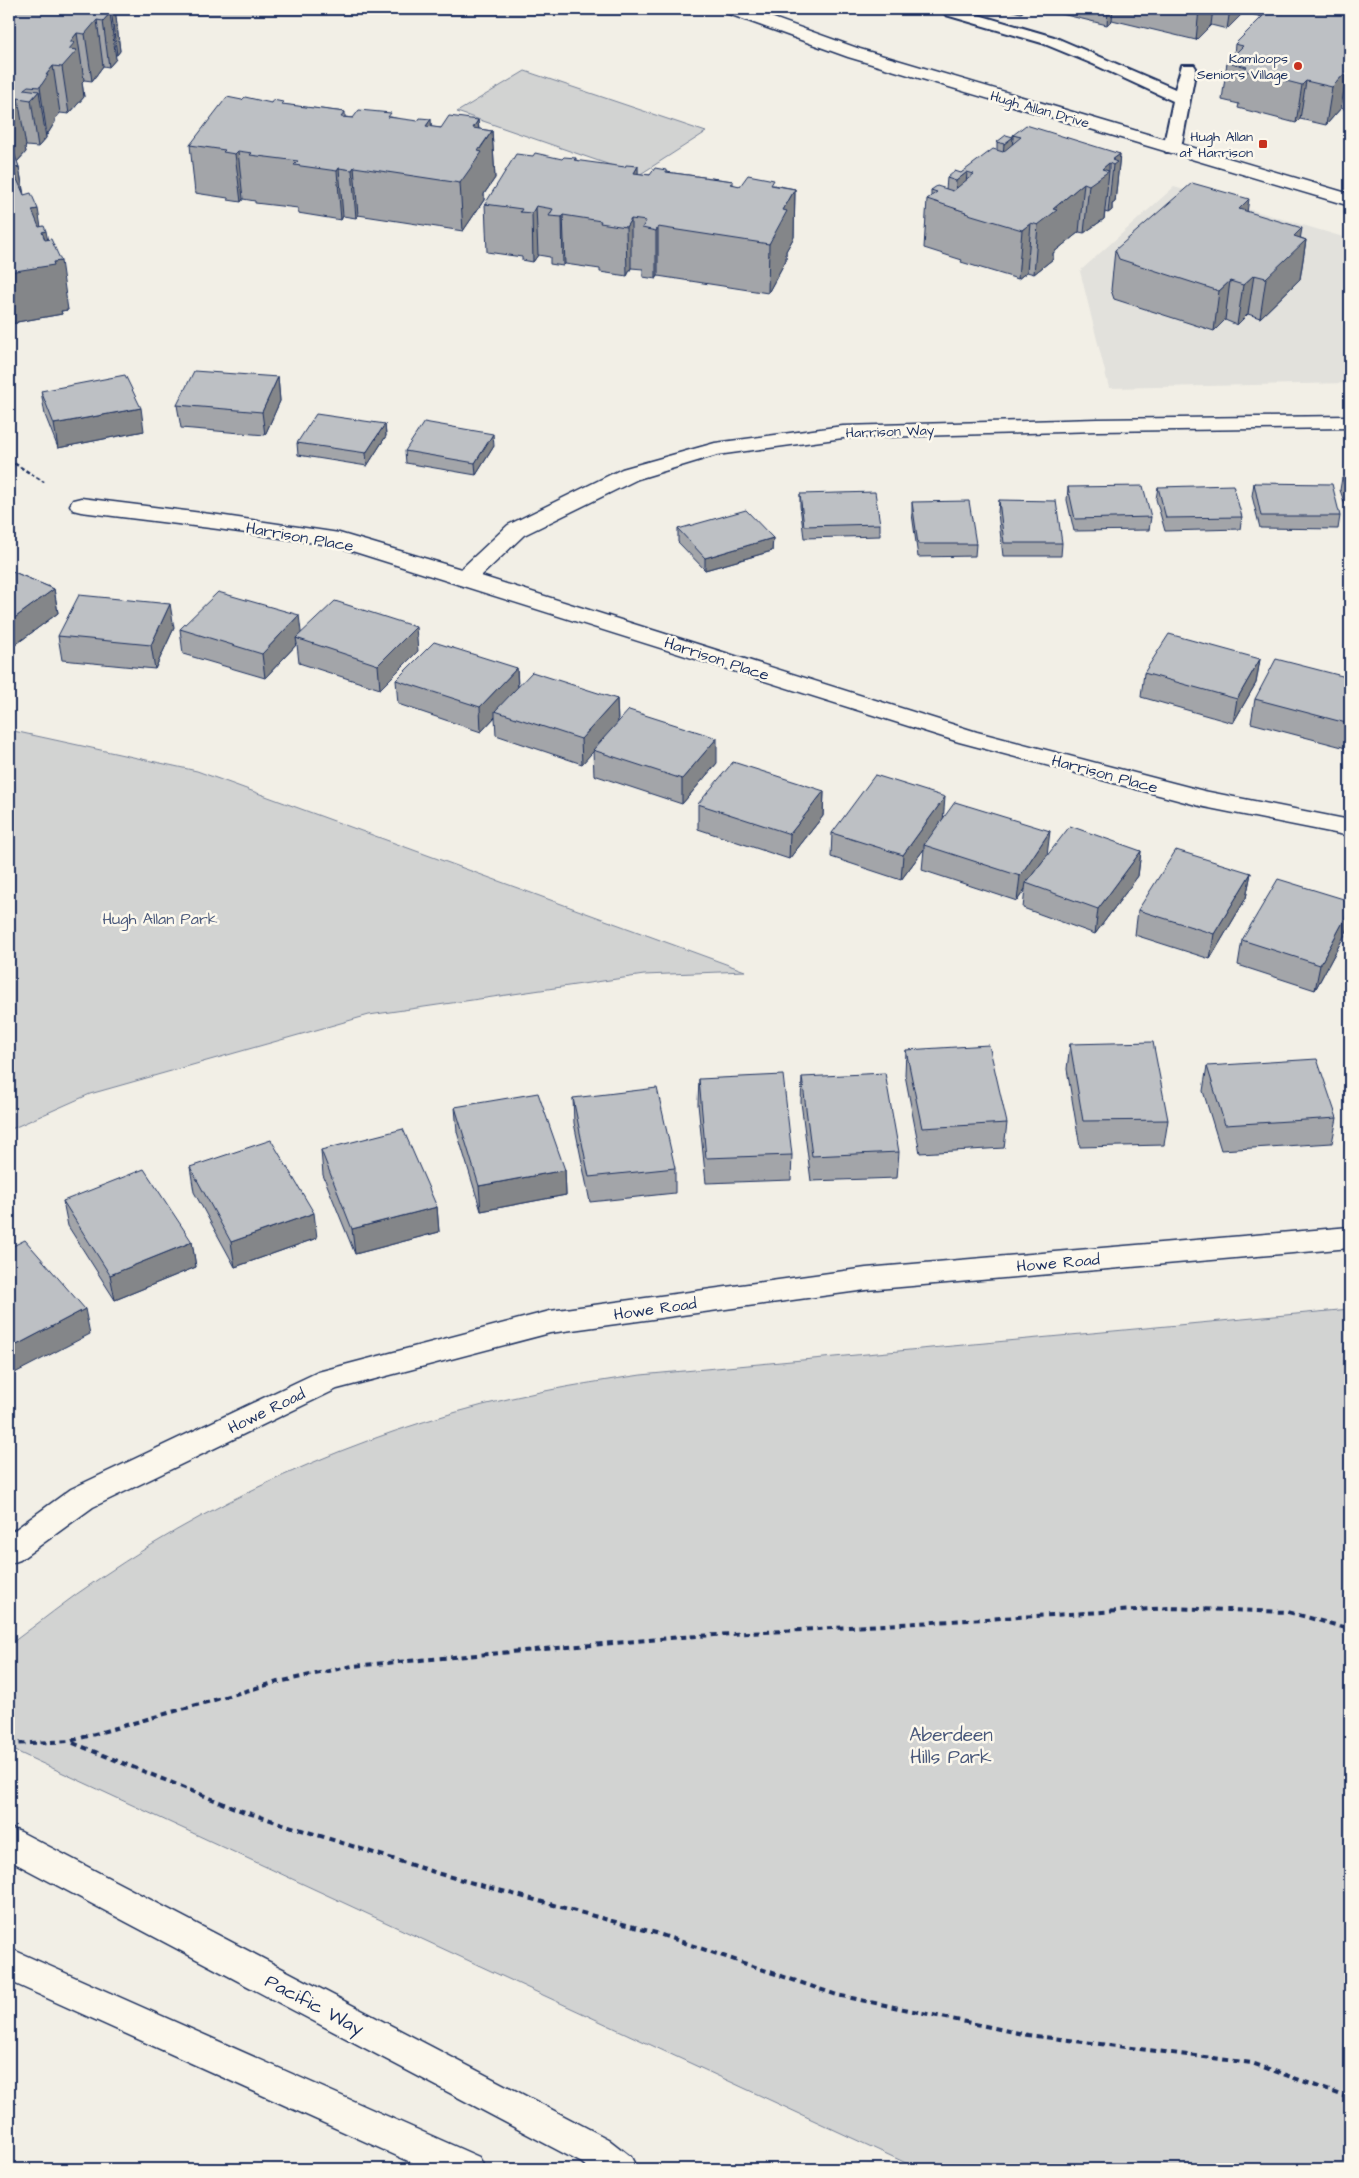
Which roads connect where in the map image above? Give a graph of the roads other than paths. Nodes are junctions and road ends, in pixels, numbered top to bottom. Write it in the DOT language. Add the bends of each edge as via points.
graph roads {
  1 [pos="732,9"];
  2 [pos="949,9"];
  3 [pos="1188,68"];
  4 [pos="1182,99"];
  5 [pos="1172,148"];
  6 [pos="1350,200"];
  7 [pos="1350,422"];
  8 [pos="81,505"];
  9 [pos="465,578"];
  10 [pos="1350,828"];
  11 [pos="1350,1237"];
  12 [pos="9,1551"];
  13 [pos="9,1843"];
  14 [pos="9,1964"];
  15 [pos="466,2169"];
  16 [pos="618,2169"];
  1 -- 5 [label="street, Hugh Allan Drive" via="854,53"];
  2 -- 4 [label="lane" via="1047,40"];
  3 -- 4 [label="lane"];
  4 -- 5 [label="lane"];
  5 -- 6 [label="street, Hugh Allan Drive"];
  7 -- 9 [label="street, Harrison Way" via="844,432 715,449 630,474 516,530"];
  8 -- 9 [label="street, Harrison Place" via="339,540"];
  9 -- 10 [label="street, Harrison Place" via="968,738 1204,799"];
  11 -- 12 [label="street, Howe Road" via="866,1279 550,1322 329,1380 82,1498"];
  13 -- 16 [label="street, Pacific Way" via="595,2151"];
  14 -- 15 [label="street"];
}
